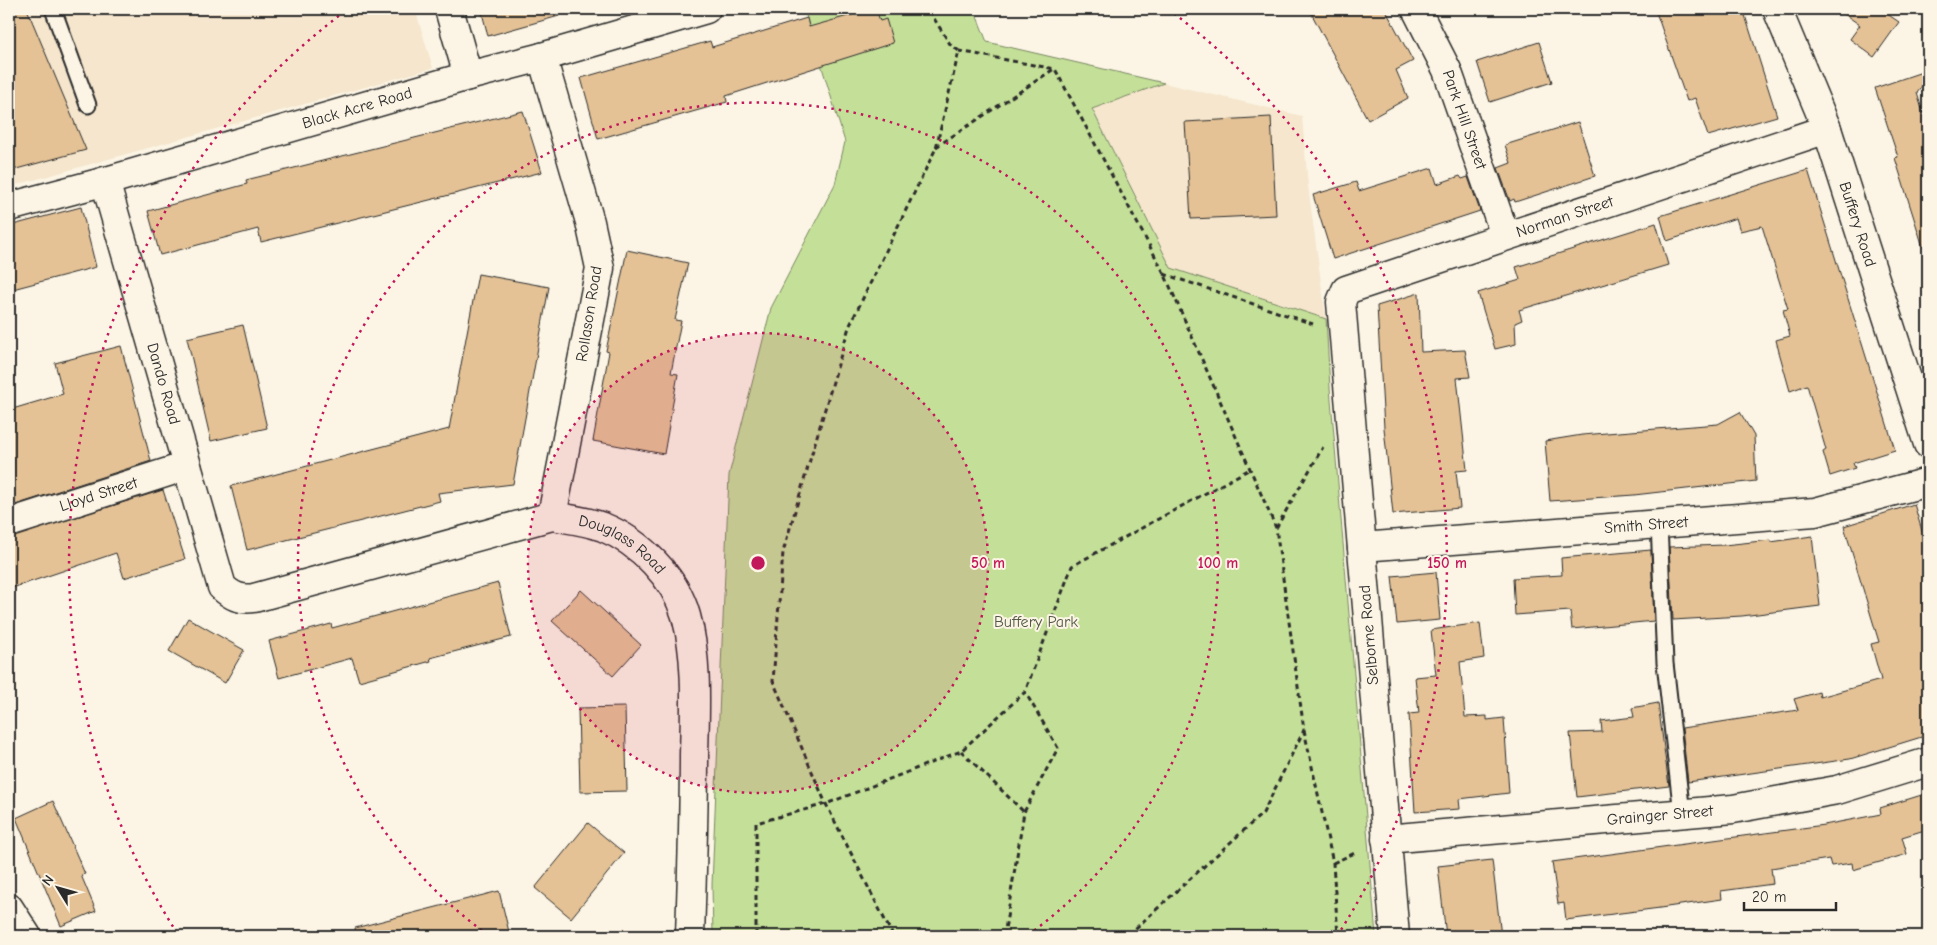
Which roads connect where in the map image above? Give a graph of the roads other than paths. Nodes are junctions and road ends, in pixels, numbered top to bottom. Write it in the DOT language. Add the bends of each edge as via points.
graph roads {
  1 [pos="53,9"];
  2 [pos="449,9"];
  3 [pos="706,9"];
  4 [pos="1416,9"];
  5 [pos="1784,12"];
  6 [pos="542,57"];
  7 [pos="468,76"];
  8 [pos="88,105"];
  9 [pos="1827,129"];
  10 [pos="105,182"];
  11 [pos="9,207"];
  12 [pos="1505,235"];
  13 [pos="1344,334"];
  14 [pos="1928,444"];
  15 [pos="187,466"];
  16 [pos="1928,482"];
  17 [pos="552,516"];
  18 [pos="9,522"];
  19 [pos="1659,524"];
  20 [pos="1362,547"];
  21 [pos="222,587"];
  22 [pos="1928,762"];
  23 [pos="1682,814"];
  24 [pos="1386,839"];
  25 [pos="9,908"];
  26 [pos="27,936"];
  27 [pos="690,936"];
  28 [pos="1395,936"];
  1 -- 8 [label="lane"];
  2 -- 7 [label="street"];
  3 -- 6 [label="street, Black Acre Road"];
  4 -- 12 [label="street, Park Hill Street" via="1447,70"];
  5 -- 9 [label="street, Buffery Road"];
  6 -- 7 [label="street, Black Acre Road"];
  6 -- 17 [label="street, Rollason Road" via="590,222 600,268"];
  7 -- 10 [label="street, Black Acre Road"];
  9 -- 12 [label="street, Norman Street"];
  9 -- 14 [label="street, Buffery Road"];
  10 -- 11 [label="street, Black Acre Road"];
  10 -- 15 [label="street, Dando Road"];
  12 -- 13 [label="street, Norman Street" via="1346,290 1341,302"];
  13 -- 20 [label="street, Selborne Road"];
  15 -- 18 [label="street, Lloyd Street"];
  15 -- 21 [label="street, Dando Road"];
  16 -- 19 [label="street, Smith Street" via="1815,512"];
  17 -- 21 [label="street, Douglass Road" via="254,598 236,597"];
  17 -- 27 [label="street, Douglass Road" via="603,527 626,539 663,573 686,616 695,677"];
  19 -- 20 [label="street, Smith Street"];
  19 -- 23 [label="lane" via="1665,662"];
  20 -- 24 [label="street, Selborne Road"];
  22 -- 23 [label="street, Grainger Street" via="1837,790 1733,809"];
  23 -- 24 [label="street, Grainger Street"];
  24 -- 28 [label="street, Selborne Road"];
  25 -- 26 [label="street"];
}
